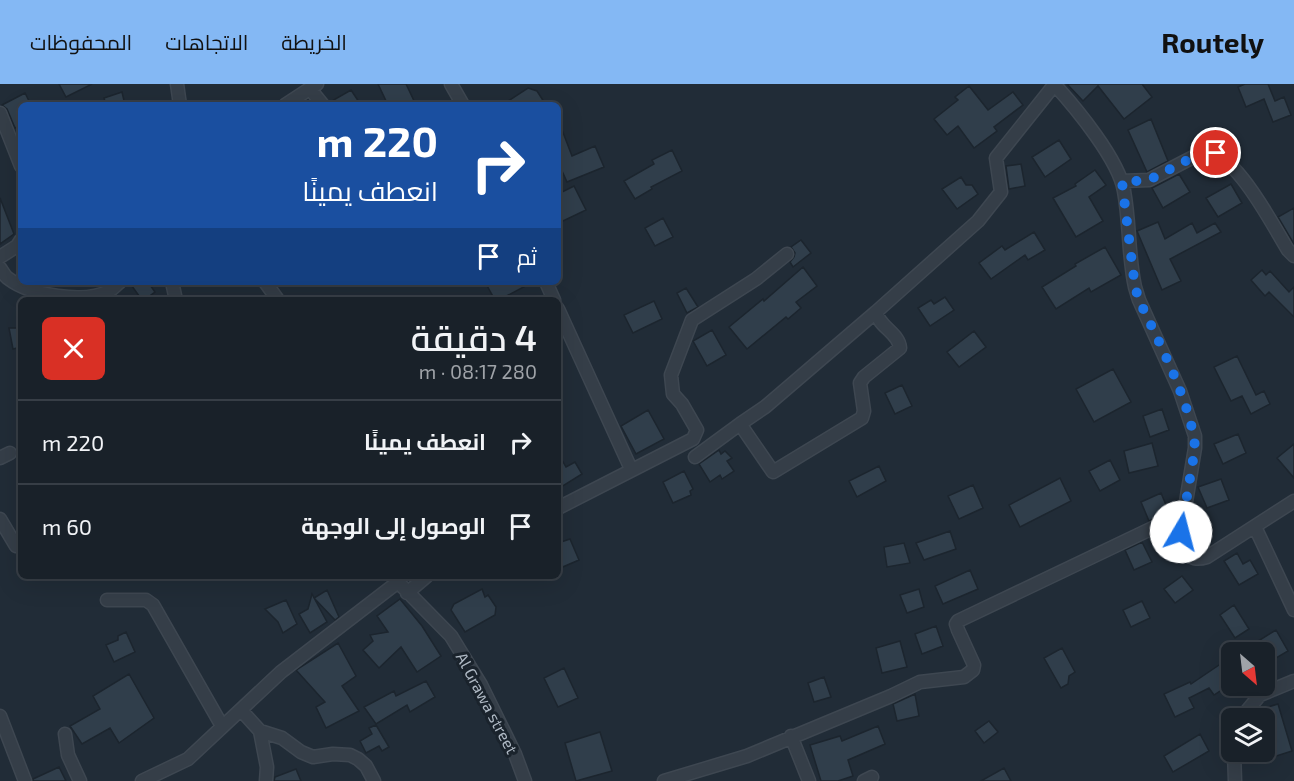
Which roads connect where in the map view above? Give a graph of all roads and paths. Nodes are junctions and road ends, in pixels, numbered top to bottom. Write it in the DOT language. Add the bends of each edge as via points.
graph roads {
  1 [pos="177,84"];
  2 [pos="451,84"];
  3 [pos="1054,84"];
  4 [pos="313,86"];
  5 [pos="180,102"];
  6 [pos="289,102"];
  7 [pos="321,102"];
  8 [pos="461,102"];
  9 [pos="0,113"];
  10 [pos="18,158"];
  11 [pos="1122,182"];
  12 [pos="18,244"];
  13 [pos="787,254"];
  14 [pos="1294,256"];
  15 [pos="0,257"];
  16 [pos="0,268"];
  17 [pos="18,284"];
  18 [pos="21,285"];
  19 [pos="110,296"];
  20 [pos="64,297"];
  21 [pos="94,297"];
  22 [pos="876,312"];
  23 [pos="561,316"];
  24 [pos="740,424"];
  25 [pos="695,457"];
  26 [pos="631,469"];
  27 [pos="1294,501"];
  28 [pos="561,507"];
  29 [pos="1184,515"];
  30 [pos="0,519"];
  31 [pos="1255,527"];
  32 [pos="16,546"];
  33 [pos="395,579"];
  34 [pos="424,579"];
  35 [pos="408,593"];
  36 [pos="107,600"];
  37 [pos="1294,610"];
  38 [pos="1294,681"];
  39 [pos="1249,708"];
  40 [pos="241,710"];
  41 [pos="0,716"];
  42 [pos="222,726"];
  43 [pos="260,731"];
  44 [pos="65,734"];
  45 [pos="791,736"];
  46 [pos="1234,762"];
  47 [pos="267,767"];
  48 [pos="25,781"];
  49 [pos="80,781"];
  50 [pos="142,781"];
  51 [pos="266,781"];
  52 [pos="273,781"];
  53 [pos="374,781"];
  54 [pos="525,781"];
  55 [pos="664,781"];
  56 [pos="809,781"];
  57 [pos="1235,781"];
  1 -- 5 [label="street"];
  2 -- 8 [label="street"];
  3 -- 11 [label="street" via="1112,160"];
  3 -- 22 [label="street" via="996,158 1001,192 993,204"];
  4 -- 6 [label="street"];
  4 -- 7 [label="street"];
  9 -- 10 [label="street"];
  11 -- 14 [label="street" via="1149,180 1201,153 1216,153 1237,170"];
  11 -- 29 [label="street" via="1135,287 1195,436"];
  12 -- 15 [label="street"];
  13 -- 26 [label="street" via="692,320 671,375 673,394 697,430 693,439"];
  16 -- 17 [label="street" via="8,279"];
  18 -- 20 [label="street"];
  19 -- 21 [label="street"];
  22 -- 24 [label="street"];
  22 -- 24 [label="street" via="900,348 861,381 862,418 772,472"];
  23 -- 26 [label="street"];
  24 -- 25 [label="street"];
  26 -- 28 [label="street"];
  27 -- 31 [label="street"];
  29 -- 31 [label="street" via="1182,543 1189,556 1198,560"];
  29 -- 45 [label="street" via="958,621 958,630 974,665 968,675 914,684"];
  30 -- 32 [label="street"];
  31 -- 37 [label="street"];
  33 -- 35 [label="street, Al Grawa street"];
  33 -- 40 [label="street" via="281,672"];
  34 -- 35 [label="street"];
  35 -- 54 [label="street, Al Grawa street" via="451,636 486,694"];
  36 -- 42 [label="street" via="146,600 153,604"];
  38 -- 39 [label="street" via="1260,695"];
  40 -- 42 [label="street"];
  40 -- 43 [label="street"];
  41 -- 48 [label="street"];
  42 -- 50 [label="street" via="188,759"];
  43 -- 47 [label="street"];
  43 -- 53 [label="street" via="282,738 313,757 350,755 366,766"];
  44 -- 49 [label="street" via="68,755"];
  45 -- 55 [label="street" via="747,756"];
  45 -- 56 [label="street"];
  46 -- 57 [label="street"];
  47 -- 51 [label="street"];
  47 -- 52 [label="street"];
}
